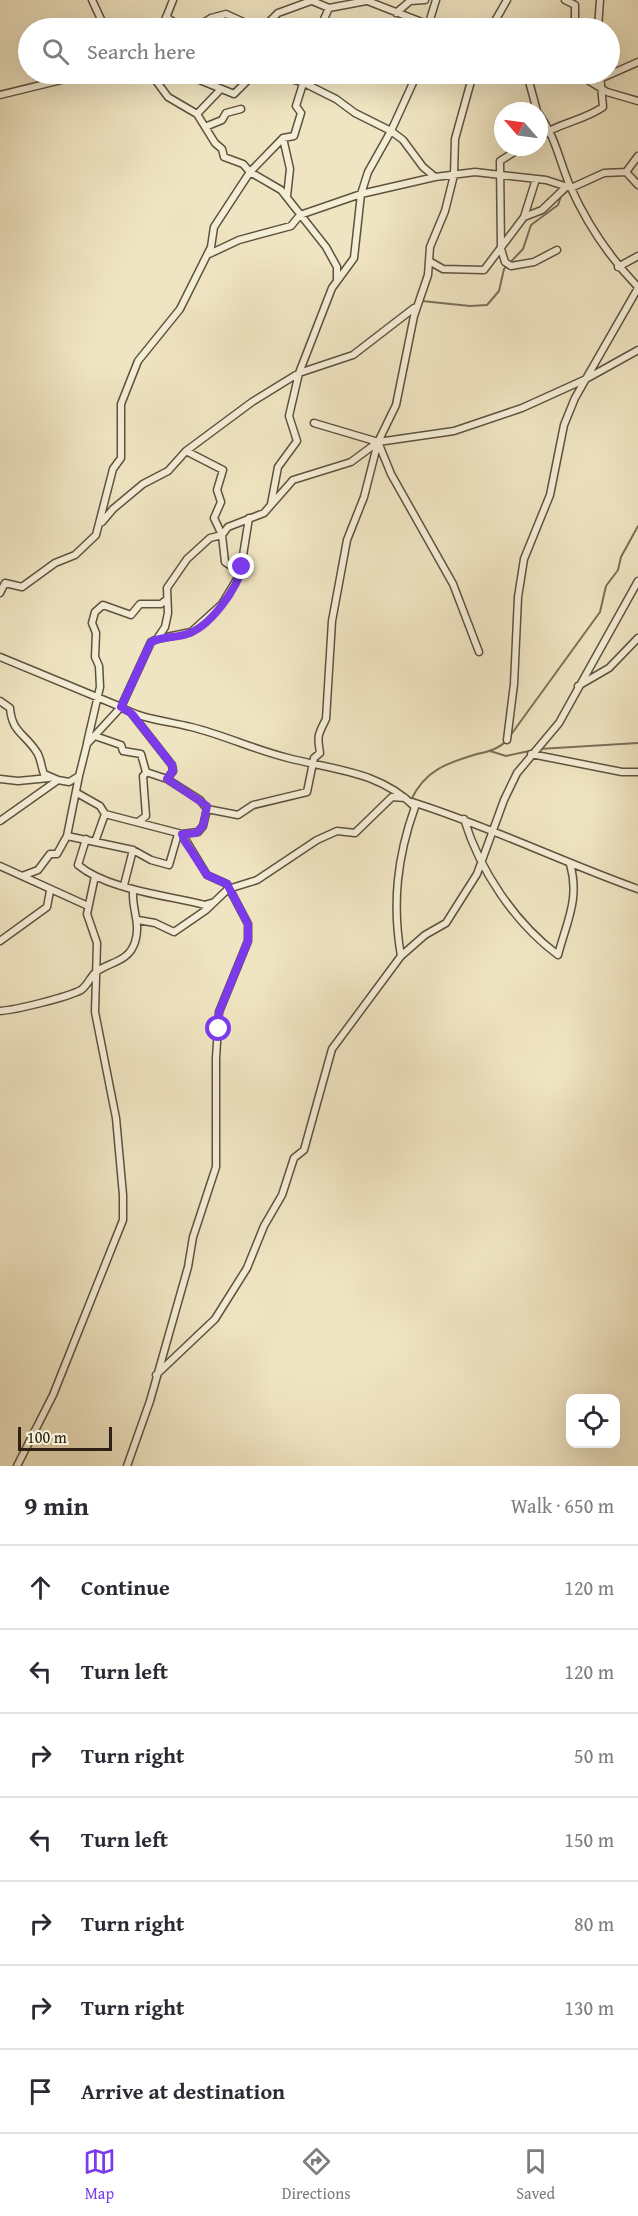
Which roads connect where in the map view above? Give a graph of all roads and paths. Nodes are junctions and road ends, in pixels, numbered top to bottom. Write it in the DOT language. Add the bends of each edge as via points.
graph roads {
  1 [pos="92,0"];
  2 [pos="173,0"];
  3 [pos="311,0"];
  4 [pos="425,0"];
  5 [pos="436,0"];
  6 [pos="507,0"];
  7 [pos="565,0"];
  8 [pos="600,0"];
  9 [pos="365,1"];
  10 [pos="329,8"];
  11 [pos="396,13"];
  12 [pos="166,17"];
  13 [pos="100,18"];
  14 [pos="211,18"];
  15 [pos="233,18"];
  16 [pos="273,18"];
  17 [pos="324,18"];
  18 [pos="409,18"];
  19 [pos="435,18"];
  20 [pos="497,18"];
  21 [pos="575,18"];
  22 [pos="599,18"];
  23 [pos="638,63"];
  24 [pos="620,69"];
  25 [pos="45,84"];
  26 [pos="158,84"];
  27 [pos="211,84"];
  28 [pos="242,84"];
  29 [pos="304,84"];
  30 [pos="306,84"];
  31 [pos="412,84"];
  32 [pos="470,84"];
  33 [pos="530,84"];
  34 [pos="593,84"];
  35 [pos="602,84"];
  36 [pos="220,90"];
  37 [pos="602,90"];
  38 [pos="0,95"];
  39 [pos="535,102"];
  40 [pos="638,102"];
  41 [pos="242,109"];
  42 [pos="197,114"];
  43 [pos="205,127"];
  44 [pos="548,129"];
  45 [pos="391,131"];
  46 [pos="283,138"];
  47 [pos="507,156"];
  48 [pos="638,156"];
  49 [pos="250,172"];
  50 [pos="626,172"];
  51 [pos="454,173"];
  52 [pos="500,175"];
  53 [pos="435,177"];
  54 [pos="536,179"];
  55 [pos="638,185"];
  56 [pos="569,187"];
  57 [pos="361,194"];
  58 [pos="287,196"];
  59 [pos="300,215"];
  60 [pos="524,218"];
  61 [pos="501,249"];
  62 [pos="557,250"];
  63 [pos="207,255"];
  64 [pos="638,256"];
  65 [pos="429,261"];
  66 [pos="618,267"];
  67 [pos="337,279"];
  68 [pos="638,288"];
  69 [pos="417,305"];
  70 [pos="638,350"];
  71 [pos="299,373"];
  72 [pos="586,379"];
  73 [pos="314,423"];
  74 [pos="378,442"];
  75 [pos="186,452"];
  76 [pos="271,505"];
  77 [pos="249,519"];
  78 [pos="100,525"];
  79 [pos="222,535"];
  80 [pos="240,572"];
  81 [pos="638,580"];
  82 [pos="0,593"];
  83 [pos="166,600"];
  84 [pos="638,638"];
  85 [pos="157,639"];
  86 [pos="479,652"];
  87 [pos="0,657"];
  88 [pos="578,686"];
  89 [pos="98,699"];
  90 [pos="0,701"];
  91 [pos="121,707"];
  92 [pos="132,714"];
  93 [pos="95,736"];
  94 [pos="507,740"];
  95 [pos="87,744"];
  96 [pos="531,754"];
  97 [pos="314,762"];
  98 [pos="147,772"];
  99 [pos="638,772"];
  100 [pos="80,776"];
  101 [pos="49,778"];
  102 [pos="0,779"];
  103 [pos="167,779"];
  104 [pos="58,780"];
  105 [pos="77,793"];
  106 [pos="407,800"];
  107 [pos="207,809"];
  108 [pos="105,814"];
  109 [pos="464,819"];
  110 [pos="1,820"];
  111 [pos="138,822"];
  112 [pos="492,831"];
  113 [pos="180,834"];
  114 [pos="67,836"];
  115 [pos="86,839"];
  116 [pos="95,842"];
  117 [pos="133,850"];
  118 [pos="481,861"];
  119 [pos="570,864"];
  120 [pos="0,866"];
  121 [pos="22,876"];
  122 [pos="94,876"];
  123 [pos="124,885"];
  124 [pos="638,888"];
  125 [pos="228,890"];
  126 [pos="50,891"];
  127 [pos="133,892"];
  128 [pos="218,901"];
  129 [pos="88,906"];
  130 [pos="138,920"];
  131 [pos="0,941"];
  132 [pos="401,956"];
  133 [pos="96,972"];
  134 [pos="0,1011"];
  135 [pos="156,1375"];
  136 [pos="17,1466"];
  137 [pos="126,1466"];
  1 -- 13 [label="street"];
  2 -- 12 [label="street"];
  3 -- 10 [label="street"];
  3 -- 16 [label="street"];
  4 -- 11 [label="street" via="410,1"];
  5 -- 19 [label="street"];
  6 -- 20 [label="street"];
  7 -- 21 [label="street" via="575,5"];
  8 -- 22 [label="street"];
  9 -- 10 [label="street"];
  9 -- 11 [label="street"];
  10 -- 17 [label="street"];
  11 -- 18 [label="street"];
  14 -- 15 [label="street" via="226,14"];
  23 -- 24 [label="street"];
  25 -- 38 [label="street"];
  26 -- 42 [label="street" via="168,97"];
  27 -- 36 [label="street"];
  28 -- 36 [label="street" via="236,93"];
  29 -- 46 [label="street" via="296,106 301,113 299,124 294,136"];
  30 -- 45 [label="street"];
  31 -- 45 [label="street"];
  32 -- 51 [label="street" via="455,139"];
  33 -- 39 [label="street"];
  34 -- 37 [label="street"];
  35 -- 37 [label="street"];
  36 -- 42 [label="street"];
  37 -- 40 [label="street"];
  37 -- 44 [label="street" via="601,108"];
  41 -- 43 [label="street" via="226,112 222,120"];
  42 -- 43 [label="street"];
  43 -- 49 [label="street" via="224,157 243,164"];
  44 -- 56 [label="street" via="556,141"];
  45 -- 53 [label="street"];
  45 -- 57 [label="street" via="368,172"];
  46 -- 49 [label="street"];
  46 -- 58 [label="street" via="290,169"];
  47 -- 52 [label="street" via="501,160"];
  48 -- 50 [label="street"];
  49 -- 58 [label="street"];
  49 -- 63 [label="street" via="215,226"];
  50 -- 55 [label="street"];
  50 -- 56 [label="street" via="604,173"];
  51 -- 52 [label="street"];
  51 -- 53 [label="street"];
  51 -- 65 [label="street"];
  52 -- 54 [label="street"];
  52 -- 61 [label="street"];
  53 -- 57 [label="street"];
  54 -- 56 [label="street"];
  54 -- 60 [label="street"];
  56 -- 60 [label="street" via="542,210"];
  56 -- 66 [label="street"];
  57 -- 59 [label="street"];
  57 -- 67 [label="street" via="354,258"];
  58 -- 59 [label="street"];
  59 -- 63 [label="street" via="291,226 239,240"];
  59 -- 67 [label="street" via="326,247"];
  60 -- 61 [label="street"];
  61 -- 62 [label="street" via="505,262 511,266 534,262"];
  61 -- 65 [label="street" via="484,270 443,269"];
  63 -- 78 [label="street" via="180,309 138,361 132,376 121,404 121,458 113,469"];
  64 -- 66 [label="street"];
  65 -- 69 [label="street"];
  66 -- 68 [label="street"];
  67 -- 71 [label="street"];
  68 -- 72 [label="street"];
  69 -- 71 [label="street" via="352,355"];
  69 -- 74 [label="street" via="396,405"];
  70 -- 72 [label="street"];
  71 -- 75 [label="street" via="252,402"];
  71 -- 76 [label="street" via="289,416 297,441 278,467"];
  72 -- 74 [label="street" via="522,408 454,431"];
  72 -- 94 [label="street" via="564,426 550,495 524,559"];
  73 -- 74 [label="street"];
  74 -- 76 [label="street" via="350,462 293,480"];
  74 -- 86 [label="street" via="391,474 453,584"];
  74 -- 97 [label="street" via="364,497 346,540 332,623 326,719 319,730 320,751"];
  75 -- 78 [label="street" via="168,471 143,484 113,509"];
  75 -- 79 [label="street" via="223,470 217,489 221,502 214,518"];
  76 -- 77 [label="street" via="260,516"];
  77 -- 79 [label="street" via="228,527"];
  77 -- 80 [label="street"];
  78 -- 82 [label="street" via="96,535 75,555 47,568 22,587 5,583"];
  79 -- 80 [label="street" via="225,562"];
  79 -- 83 [label="street" via="210,538 187,559 167,588"];
  80 -- 85 [label="street" via="222,604 198,628 188,634"];
  81 -- 88 [label="street"];
  83 -- 85 [label="street" via="167,621"];
  83 -- 89 [label="street" via="161,604 140,604 130,615 103,605 94,612"];
  84 -- 88 [label="street" via="609,668"];
  85 -- 91 [label="street" via="151,642"];
  87 -- 89 [label="street"];
  88 -- 96 [label="street" via="559,723"];
  89 -- 91 [label="street"];
  89 -- 95 [label="street"];
  90 -- 101 [label="street" via="10,708 11,722 37,751 43,772"];
  91 -- 92 [label="street"];
  91 -- 93 [label="street"];
  92 -- 97 [label="street" via="197,728 288,758"];
  92 -- 103 [label="street" via="172,765"];
  93 -- 95 [label="street"];
  93 -- 98 [label="street" via="121,745 123,751 141,754"];
  95 -- 100 [label="street"];
  96 -- 99 [label="street"];
  96 -- 112 [label="street" via="513,782"];
  97 -- 106 [label="street" via="383,782"];
  97 -- 107 [label="street" via="305,794 253,804 238,815"];
  98 -- 103 [label="street"];
  98 -- 111 [label="street" via="143,776 146,816"];
  100 -- 104 [label="street" via="69,782"];
  100 -- 105 [label="street"];
  101 -- 102 [label="street"];
  101 -- 104 [label="street"];
  103 -- 107 [label="street"];
  104 -- 110 [label="street"];
  105 -- 108 [label="street" via="100,806"];
  105 -- 114 [label="street"];
  106 -- 109 [label="street"];
  106 -- 125 [label="street" via="392,797 355,832 337,831 317,840 257,880"];
  106 -- 132 [label="street" via="415,807 403,840 395,896"];
  107 -- 113 [label="street" via="198,832"];
  108 -- 111 [label="street"];
  108 -- 116 [label="street"];
  109 -- 112 [label="street"];
  109 -- 118 [label="street"];
  111 -- 113 [label="street"];
  112 -- 118 [label="street"];
  112 -- 119 [label="street"];
  113 -- 117 [label="street" via="169,865"];
  113 -- 125 [label="street" via="207,875 227,884"];
  114 -- 115 [label="street"];
  114 -- 121 [label="street" via="56,855 50,854 38,870"];
  115 -- 116 [label="street"];
  115 -- 122 [label="street" via="78,865"];
  116 -- 117 [label="street"];
  117 -- 123 [label="street"];
  118 -- 119 [label="street" via="534,937 558,955 576,893"];
  118 -- 132 [label="street" via="446,922"];
  119 -- 124 [label="street"];
  120 -- 121 [label="street"];
  121 -- 126 [label="street"];
  122 -- 123 [label="street"];
  122 -- 129 [label="street"];
  123 -- 127 [label="street"];
  125 -- 128 [label="street"];
  125 -- 135 [label="street" via="249,930 219,1012 216,1167"];
  126 -- 129 [label="street"];
  126 -- 131 [label="street" via="47,907"];
  127 -- 128 [label="street" via="153,892 205,905"];
  127 -- 130 [label="street"];
  128 -- 130 [label="street" via="174,932"];
  129 -- 133 [label="street" via="97,943"];
  130 -- 133 [label="street" via="130,952 111,967"];
  132 -- 135 [label="street" via="332,1049 304,1150 294,1158 282,1194 247,1268 215,1319"];
  133 -- 134 [label="street" via="85,987 75,992"];
  133 -- 136 [label="street" via="95,1012 116,1118 123,1220 53,1395"];
  135 -- 137 [label="street"];
}
